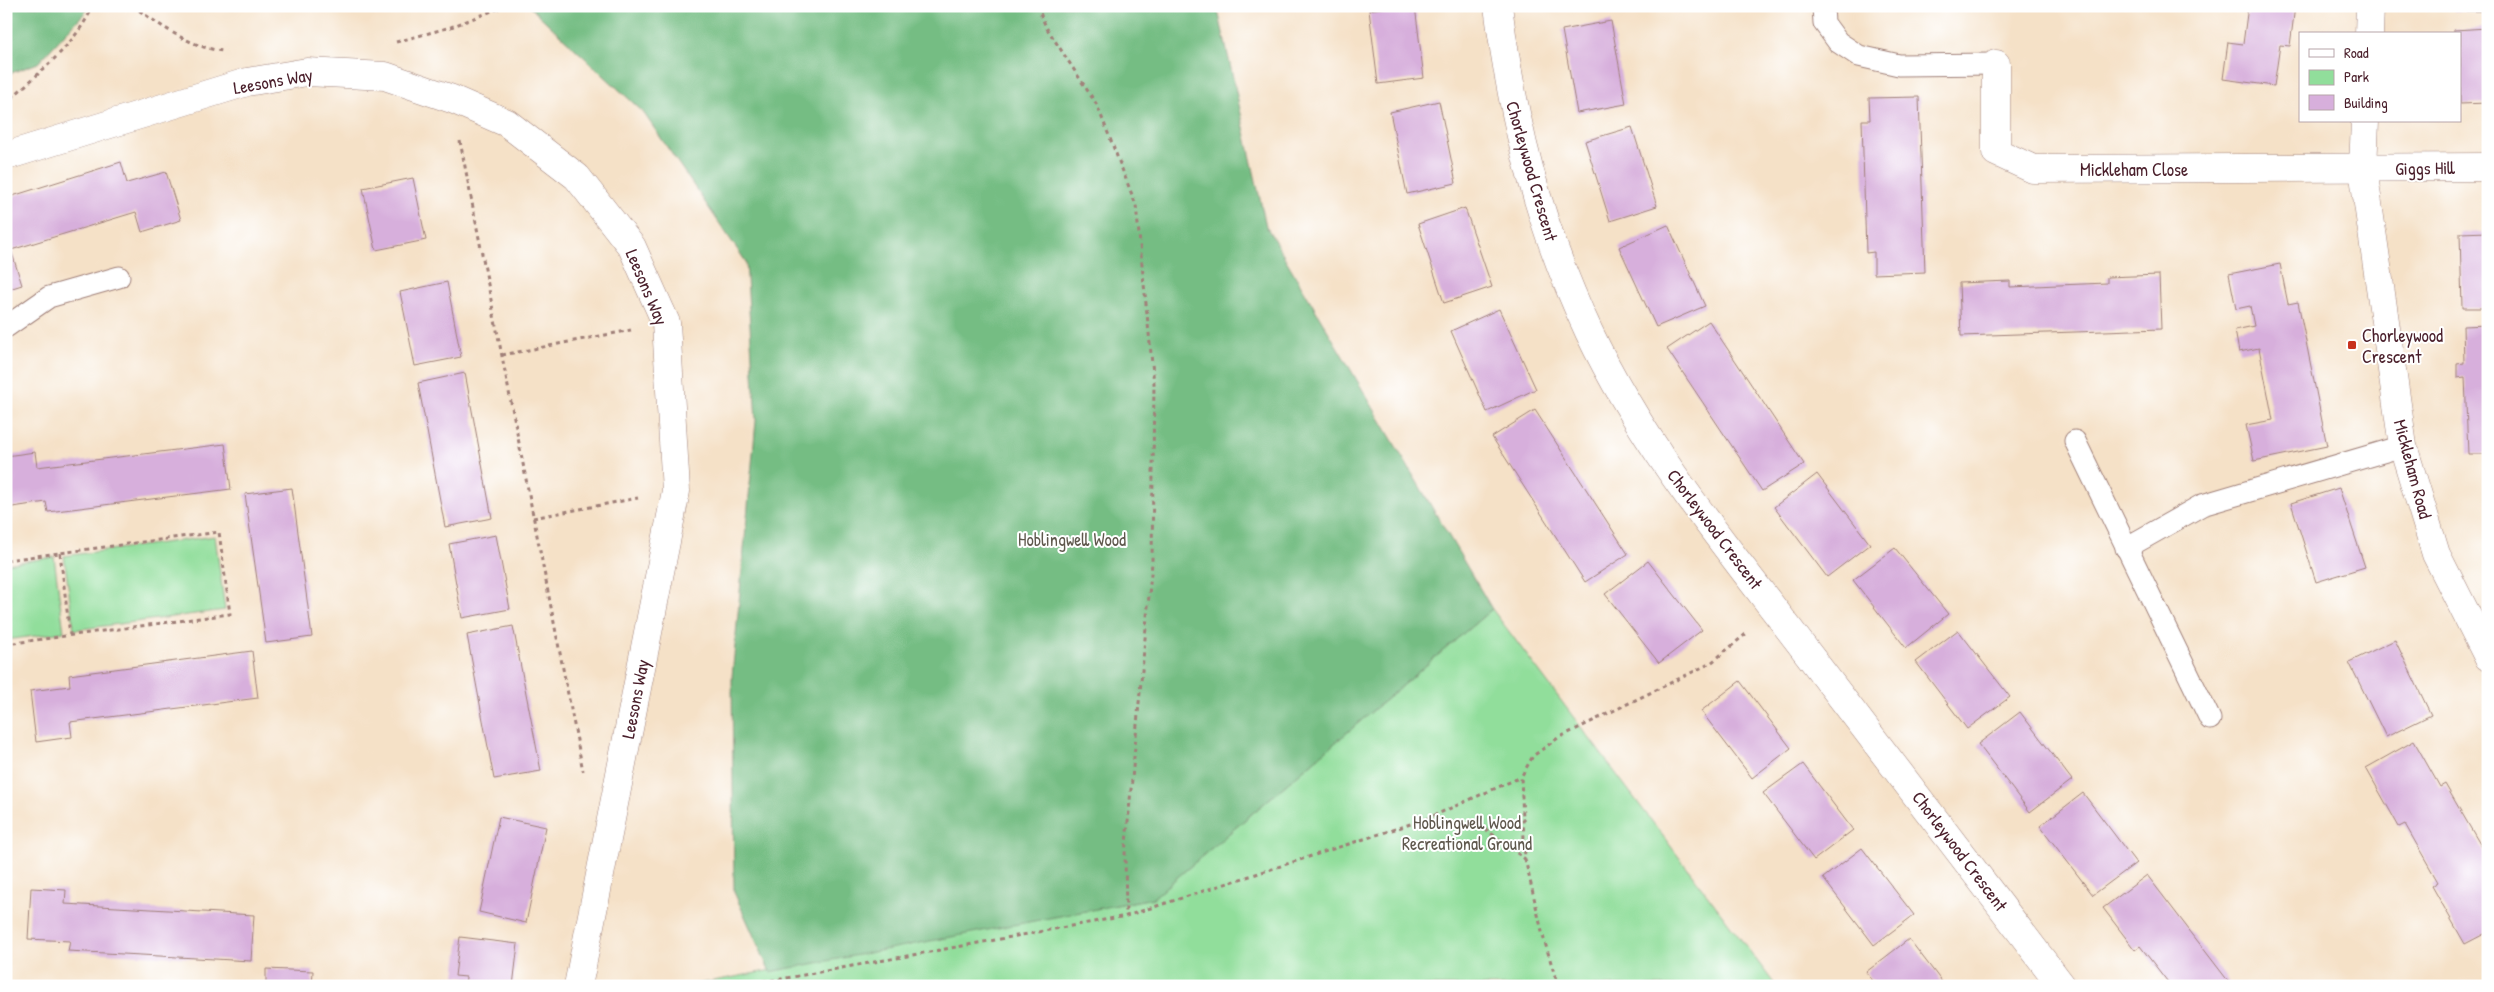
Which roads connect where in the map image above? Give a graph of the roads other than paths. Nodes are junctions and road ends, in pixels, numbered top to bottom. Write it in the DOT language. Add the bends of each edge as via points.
graph roads {
  1 [pos="1498,6"];
  2 [pos="1823,6"];
  3 [pos="2370,6"];
  4 [pos="2369,32"];
  5 [pos="1996,64"];
  6 [pos="2365,122"];
  7 [pos="6,156"];
  8 [pos="2488,167"];
  9 [pos="2363,169"];
  10 [pos="119,277"];
  11 [pos="6,327"];
  12 [pos="2075,441"];
  13 [pos="2403,446"];
  14 [pos="2126,548"];
  15 [pos="2488,657"];
  16 [pos="2210,719"];
  17 [pos="578,986"];
  18 [pos="2062,986"];
  1 -- 18 [label="street, Chorleywood Crescent" via="1516,124 1544,223 1589,332 1632,414 1775,611"];
  2 -- 5 [label="lane" via="1824,24 1838,42 1859,56 1899,65"];
  3 -- 4 [label="street"];
  5 -- 9 [label="street, Mickleham Close" via="1996,152 2033,169"];
  6 -- 9 [label="street, Mickleham Road"];
  7 -- 17 [label="street, Leesons Way" via="247,82 307,72 385,76 452,99 507,124 577,178 632,247 666,323 676,491"];
  8 -- 9 [label="street, Giggs Hill"];
  9 -- 13 [label="street, Mickleham Road"];
  10 -- 11 [label="lane" via="49,297"];
  12 -- 14 [label="lane"];
  13 -- 14 [label="lane" via="2202,505"];
  13 -- 15 [label="street, Mickleham Road" via="2436,554"];
  14 -- 16 [label="lane"];
}
